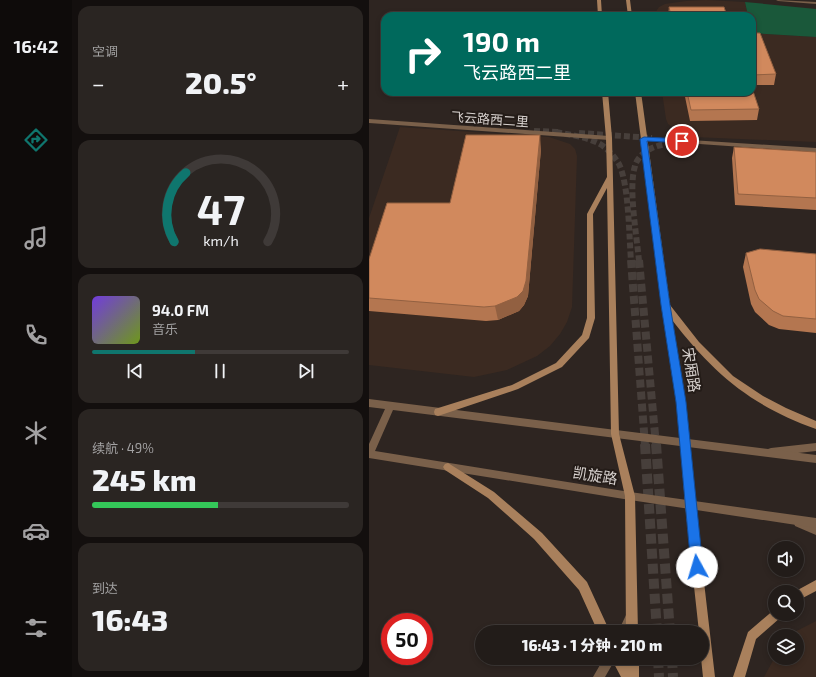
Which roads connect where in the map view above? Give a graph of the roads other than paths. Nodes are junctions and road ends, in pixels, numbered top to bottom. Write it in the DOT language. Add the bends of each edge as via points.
graph roads {
  1 [pos="599,0"];
  2 [pos="628,0"];
  3 [pos="778,0"];
  4 [pos="816,3"];
  5 [pos="600,12"];
  6 [pos="630,12"];
  7 [pos="605,96"];
  8 [pos="639,96"];
  9 [pos="369,121"];
  10 [pos="609,138"];
  11 [pos="644,139"];
  12 [pos="816,150"];
  13 [pos="610,178"];
  14 [pos="666,305"];
  15 [pos="369,403"];
  16 [pos="390,406"];
  17 [pos="438,412"];
  18 [pos="816,425"];
  19 [pos="615,434"];
  20 [pos="684,443"];
  21 [pos="816,447"];
  22 [pos="766,453"];
  23 [pos="369,454"];
  24 [pos="816,459"];
  25 [pos="448,467"];
  26 [pos="630,496"];
  27 [pos="690,504"];
  28 [pos="791,519"];
  29 [pos="816,523"];
  30 [pos="816,530"];
  31 [pos="816,585"];
  32 [pos="804,592"];
  33 [pos="632,617"];
  34 [pos="768,621"];
  35 [pos="601,625"];
  36 [pos="628,625"];
  37 [pos="632,625"];
  38 [pos="606,665"];
  39 [pos="621,665"];
  40 [pos="633,665"];
  41 [pos="599,677"];
  42 [pos="627,677"];
  43 [pos="633,677"];
  44 [pos="709,677"];
  45 [pos="739,677"];
  1 -- 5 [label="main road"];
  2 -- 6 [label="main road"];
  3 -- 4 [label="street"];
  7 -- 10 [label="main road"];
  8 -- 11 [label="main road, 宋厢路"];
  9 -- 10 [label="street, 飞云路西二里"];
  10 -- 13 [label="main road"];
  11 -- 12 [label="street"];
  11 -- 14 [label="main road, 宋厢路"];
  13 -- 17 [label="main road" via="590,214 591,318 586,336 559,365 515,387"];
  13 -- 19 [label="main road"];
  14 -- 18 [label="main road" via="689,337 731,379 772,406"];
  14 -- 20 [label="main road, 宋厢路" via="681,402"];
  15 -- 16 [label="street"];
  16 -- 17 [label="street"];
  16 -- 23 [label="street"];
  17 -- 19 [label="street"];
  19 -- 20 [label="street"];
  19 -- 26 [label="main road"];
  20 -- 22 [label="street"];
  20 -- 27 [label="main road, 宋厢路"];
  21 -- 22 [label="street"];
  22 -- 24 [label="street"];
  23 -- 25 [label="street, 凯旋路"];
  25 -- 26 [label="street, 凯旋路"];
  25 -- 35 [label="main road" via="491,494 538,536 583,586"];
  26 -- 27 [label="street, 凯旋路"];
  26 -- 33 [label="main road"];
  27 -- 28 [label="street, 凯旋路"];
  27 -- 44 [label="main road, 宋厢路"];
  28 -- 29 [label="street, 凯旋路"];
  28 -- 30 [label="street"];
  31 -- 32 [label="main road"];
  33 -- 36 [label="street"];
  33 -- 37 [label="main road"];
  34 -- 45 [label="main road" via="752,636"];
  38 -- 41 [label="street"];
  39 -- 42 [label="main road"];
  40 -- 43 [label="main road"];
}
